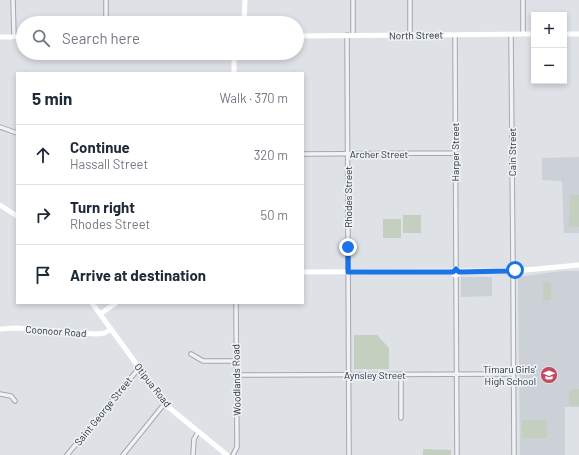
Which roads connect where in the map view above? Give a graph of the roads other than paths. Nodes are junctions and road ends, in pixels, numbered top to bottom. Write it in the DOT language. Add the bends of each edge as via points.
graph roads {
  1 [pos="14,0"];
  2 [pos="106,0"];
  3 [pos="245,0"];
  4 [pos="353,0"];
  5 [pos="410,0"];
  6 [pos="523,0"];
  7 [pos="106,16"];
  8 [pos="245,16"];
  9 [pos="523,34"];
  10 [pos="531,34"];
  11 [pos="567,34"];
  12 [pos="579,34"];
  13 [pos="353,35"];
  14 [pos="410,35"];
  15 [pos="455,35"];
  16 [pos="511,35"];
  17 [pos="304,36"];
  18 [pos="347,36"];
  19 [pos="0,37"];
  20 [pos="14,37"];
  21 [pos="234,60"];
  22 [pos="234,72"];
  23 [pos="0,127"];
  24 [pos="16,133"];
  25 [pos="455,153"];
  26 [pos="304,154"];
  27 [pos="347,154"];
  28 [pos="0,206"];
  29 [pos="16,215"];
  30 [pos="579,265"];
  31 [pos="512,271"];
  32 [pos="304,272"];
  33 [pos="348,272"];
  34 [pos="456,272"];
  35 [pos="93,304"];
  36 [pos="115,304"];
  37 [pos="236,304"];
  38 [pos="100,314"];
  39 [pos="0,329"];
  40 [pos="111,329"];
  41 [pos="191,354"];
  42 [pos="236,361"];
  43 [pos="139,368"];
  44 [pos="400,374"];
  45 [pos="456,374"];
  46 [pos="513,374"];
  47 [pos="236,375"];
  48 [pos="348,375"];
  49 [pos="0,394"];
  50 [pos="16,401"];
  51 [pos="165,403"];
  52 [pos="401,418"];
  53 [pos="198,432"];
  54 [pos="67,455"];
  55 [pos="123,455"];
  56 [pos="193,455"];
  57 [pos="227,455"];
  58 [pos="233,455"];
  59 [pos="349,455"];
  60 [pos="457,455"];
  61 [pos="514,455"];
  1 -- 20 [label="street"];
  2 -- 7 [label="street"];
  3 -- 8 [label="street"];
  4 -- 13 [label="street"];
  5 -- 14 [label="street"];
  6 -- 9 [label="street"];
  9 -- 10 [label="street, North Street"];
  9 -- 16 [label="street, North Street"];
  11 -- 12 [label="street"];
  13 -- 14 [label="street, North Street"];
  13 -- 18 [label="street, North Street"];
  14 -- 15 [label="street, North Street"];
  15 -- 16 [label="street, North Street"];
  15 -- 25 [label="street, Harper Street"];
  16 -- 31 [label="street, Cain Street"];
  17 -- 18 [label="street, North Street"];
  18 -- 27 [label="street, Rhodes Street"];
  19 -- 20 [label="street"];
  21 -- 22 [label="street"];
  23 -- 24 [label="street"];
  25 -- 27 [label="street, Archer Street"];
  25 -- 34 [label="street, Harper Street"];
  26 -- 27 [label="street, Archer Street"];
  27 -- 33 [label="street, Rhodes Street"];
  28 -- 29 [label="street"];
  30 -- 31 [label="street"];
  31 -- 34 [label="street"];
  31 -- 46 [label="street, Cain Street"];
  32 -- 33 [label="street"];
  33 -- 34 [label="street"];
  33 -- 48 [label="street, Rhodes Street"];
  34 -- 45 [label="street, Harper Street"];
  35 -- 38 [label="street, Otipua Road"];
  36 -- 38 [label="street"];
  37 -- 42 [label="street, Woodlands Road"];
  38 -- 40 [label="street, Otipua Road"];
  39 -- 40 [label="street, Coonoor Road" via="96,334"];
  40 -- 43 [label="street, Otipua Road"];
  41 -- 42 [label="street" via="203,361"];
  42 -- 47 [label="street, Woodlands Road"];
  43 -- 51 [label="street, Otipua Road"];
  43 -- 54 [label="street, Saint George Street"];
  44 -- 45 [label="street, Aynsley Street"];
  44 -- 48 [label="street, Aynsley Street"];
  44 -- 52 [label="street"];
  45 -- 46 [label="street, Aynsley Street"];
  45 -- 60 [label="street, Harper Street"];
  46 -- 61 [label="street, Cain Street"];
  47 -- 48 [label="street, Aynsley Street"];
  47 -- 58 [label="street, Woodlands Road" via="237,447"];
  48 -- 59 [label="street, Rhodes Street"];
  49 -- 50 [label="street" via="11,396"];
  51 -- 53 [label="street, Otipua Road"];
  51 -- 55 [label="street"];
  53 -- 56 [label="street" via="194,439"];
  53 -- 57 [label="street, Otipua Road"];
}
